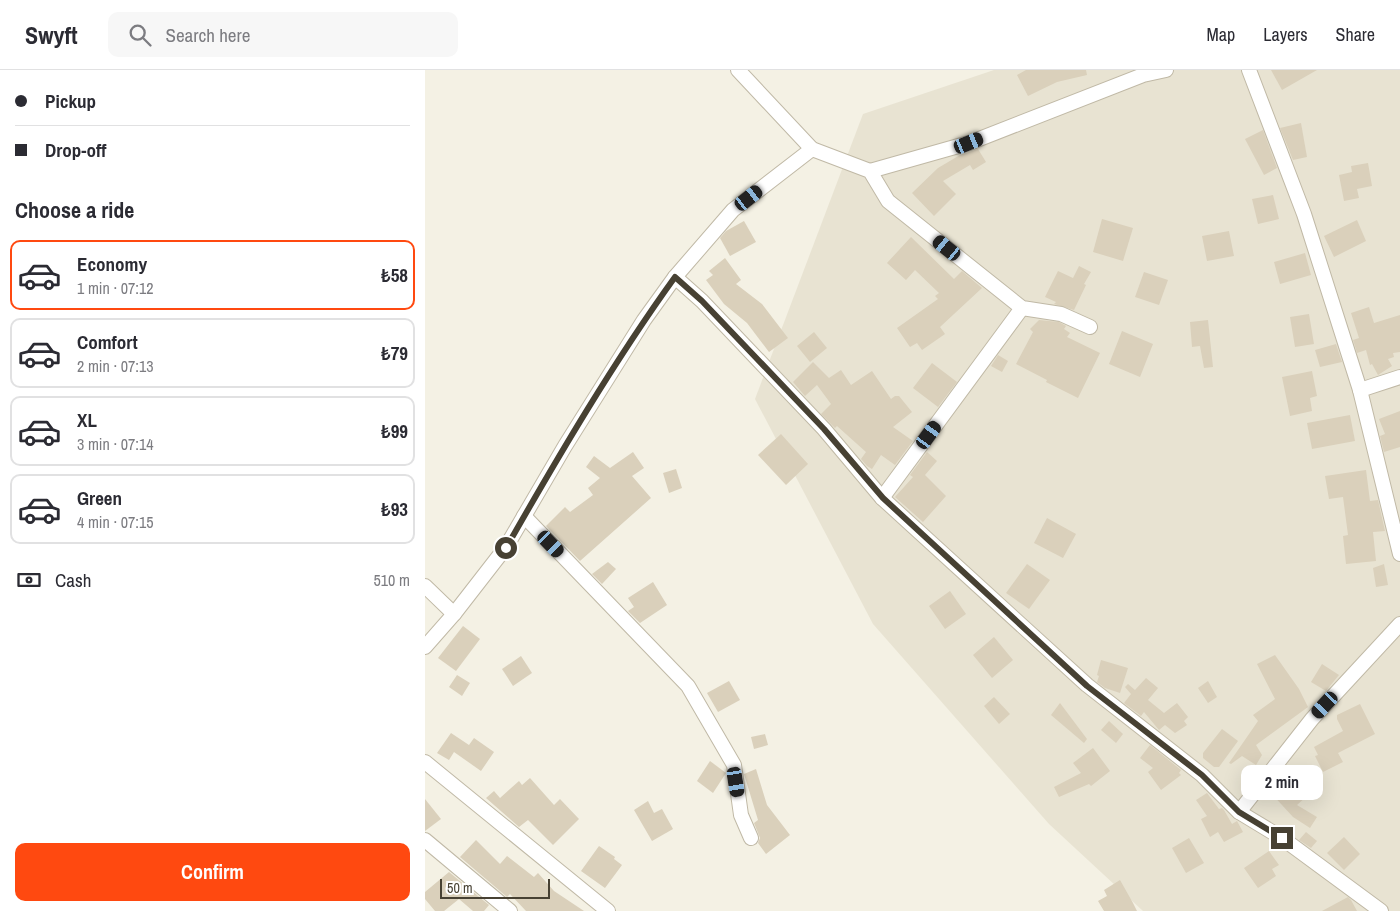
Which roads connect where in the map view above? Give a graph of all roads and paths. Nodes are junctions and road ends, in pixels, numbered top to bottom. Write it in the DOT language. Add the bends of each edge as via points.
graph roads {
  1 [pos="738,70"];
  2 [pos="1166,70"];
  3 [pos="1249,70"];
  4 [pos="811,149"];
  5 [pos="870,171"];
  6 [pos="675,277"];
  7 [pos="1022,308"];
  8 [pos="1090,326"];
  9 [pos="1400,377"];
  10 [pos="1360,390"];
  11 [pos="883,498"];
  12 [pos="524,516"];
  13 [pos="1400,554"];
  14 [pos="425,586"];
  15 [pos="454,614"];
  16 [pos="1400,624"];
  17 [pos="425,646"];
  18 [pos="425,762"];
  19 [pos="1239,812"];
  20 [pos="751,838"];
  21 [pos="425,840"];
  22 [pos="509,911"];
  23 [pos="608,911"];
  24 [pos="1381,911"];
  1 -- 4 [label="street"];
  2 -- 5 [label="street" via="1143,75 969,143"];
  3 -- 10 [label="street" via="1305,214"];
  4 -- 5 [label="street"];
  4 -- 6 [label="street" via="733,210"];
  5 -- 7 [label="street" via="888,201"];
  6 -- 11 [label="street" via="824,429"];
  6 -- 12 [label="street" via="644,320"];
  7 -- 8 [label="street" via="1061,314"];
  7 -- 11 [label="street"];
  9 -- 10 [label="street"];
  10 -- 13 [label="street"];
  11 -- 19 [label="street" via="1087,686 1202,775"];
  12 -- 15 [label="street" via="506,548"];
  12 -- 20 [label="street" via="688,686 734,765 741,815"];
  14 -- 15 [label="street"];
  15 -- 17 [label="street"];
  16 -- 19 [label="street" via="1312,719"];
  18 -- 23 [label="street"];
  19 -- 24 [label="street" via="1282,838"];
  21 -- 22 [label="street"];
}
